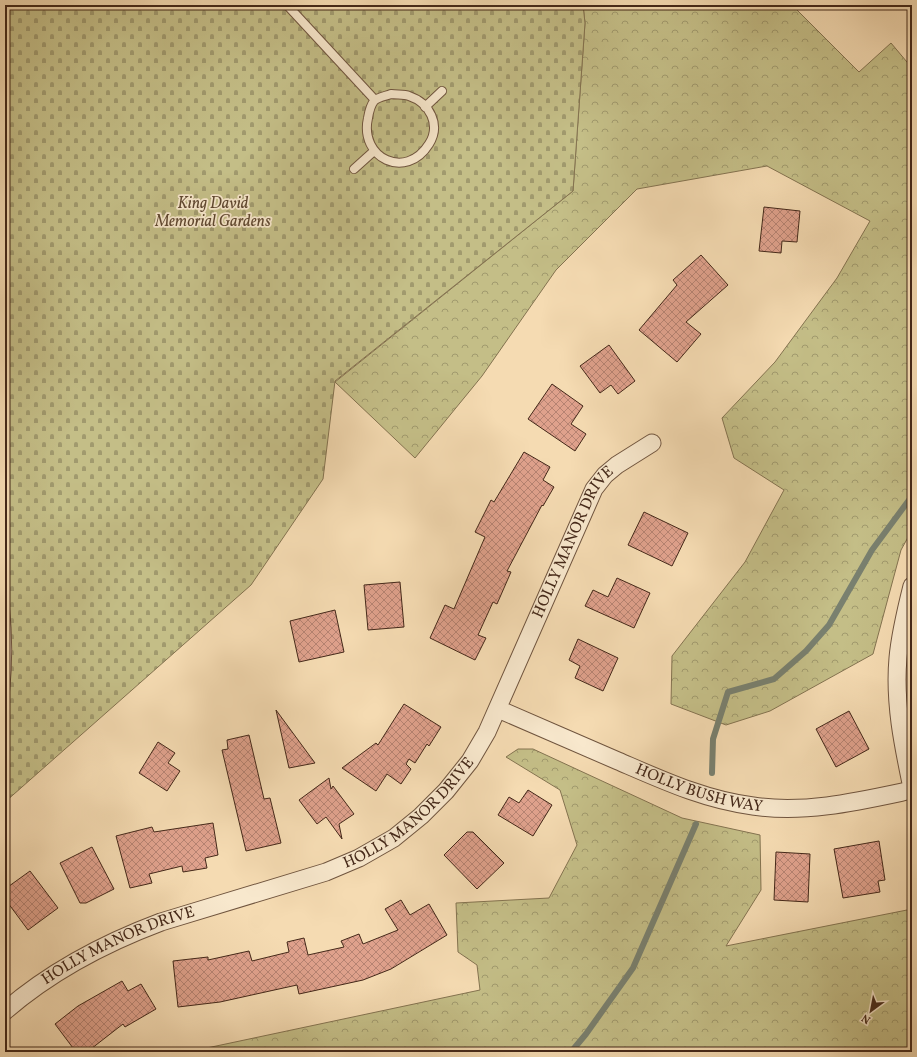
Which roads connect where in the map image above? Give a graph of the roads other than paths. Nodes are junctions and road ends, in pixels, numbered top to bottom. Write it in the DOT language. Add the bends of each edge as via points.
graph roads {
  1 [pos="287,5"];
  2 [pos="442,91"];
  3 [pos="375,100"];
  4 [pos="425,107"];
  5 [pos="374,151"];
  6 [pos="354,169"];
  7 [pos="652,443"];
  8 [pos="912,586"];
  9 [pos="5,608"];
  10 [pos="5,692"];
  11 [pos="498,709"];
  12 [pos="912,789"];
  13 [pos="5,1011"];
  1 -- 3 [label="lane"];
  2 -- 4 [label="lane"];
  3 -- 4 [label="lane" via="391,94 409,96"];
  3 -- 5 [label="lane" via="367,122 367,136"];
  4 -- 5 [label="lane" via="432,114 435,128 430,143 422,154 410,161 396,163 383,159"];
  5 -- 6 [label="lane"];
  7 -- 11 [label="street, HOLLY MANOR DRIVE" via="605,474 594,489"];
  8 -- 12 [label="street" via="903,622 898,659 898,702"];
  9 -- 10 [label="lane" via="8,670"];
  11 -- 12 [label="street, HOLLY BUSH WAY" via="677,787 716,799 777,808 818,807"];
  11 -- 13 [label="street, HOLLY MANOR DRIVE" via="470,761 446,791 422,816 394,838 359,858 326,872 161,922 136,932 101,948 56,974"];
}
